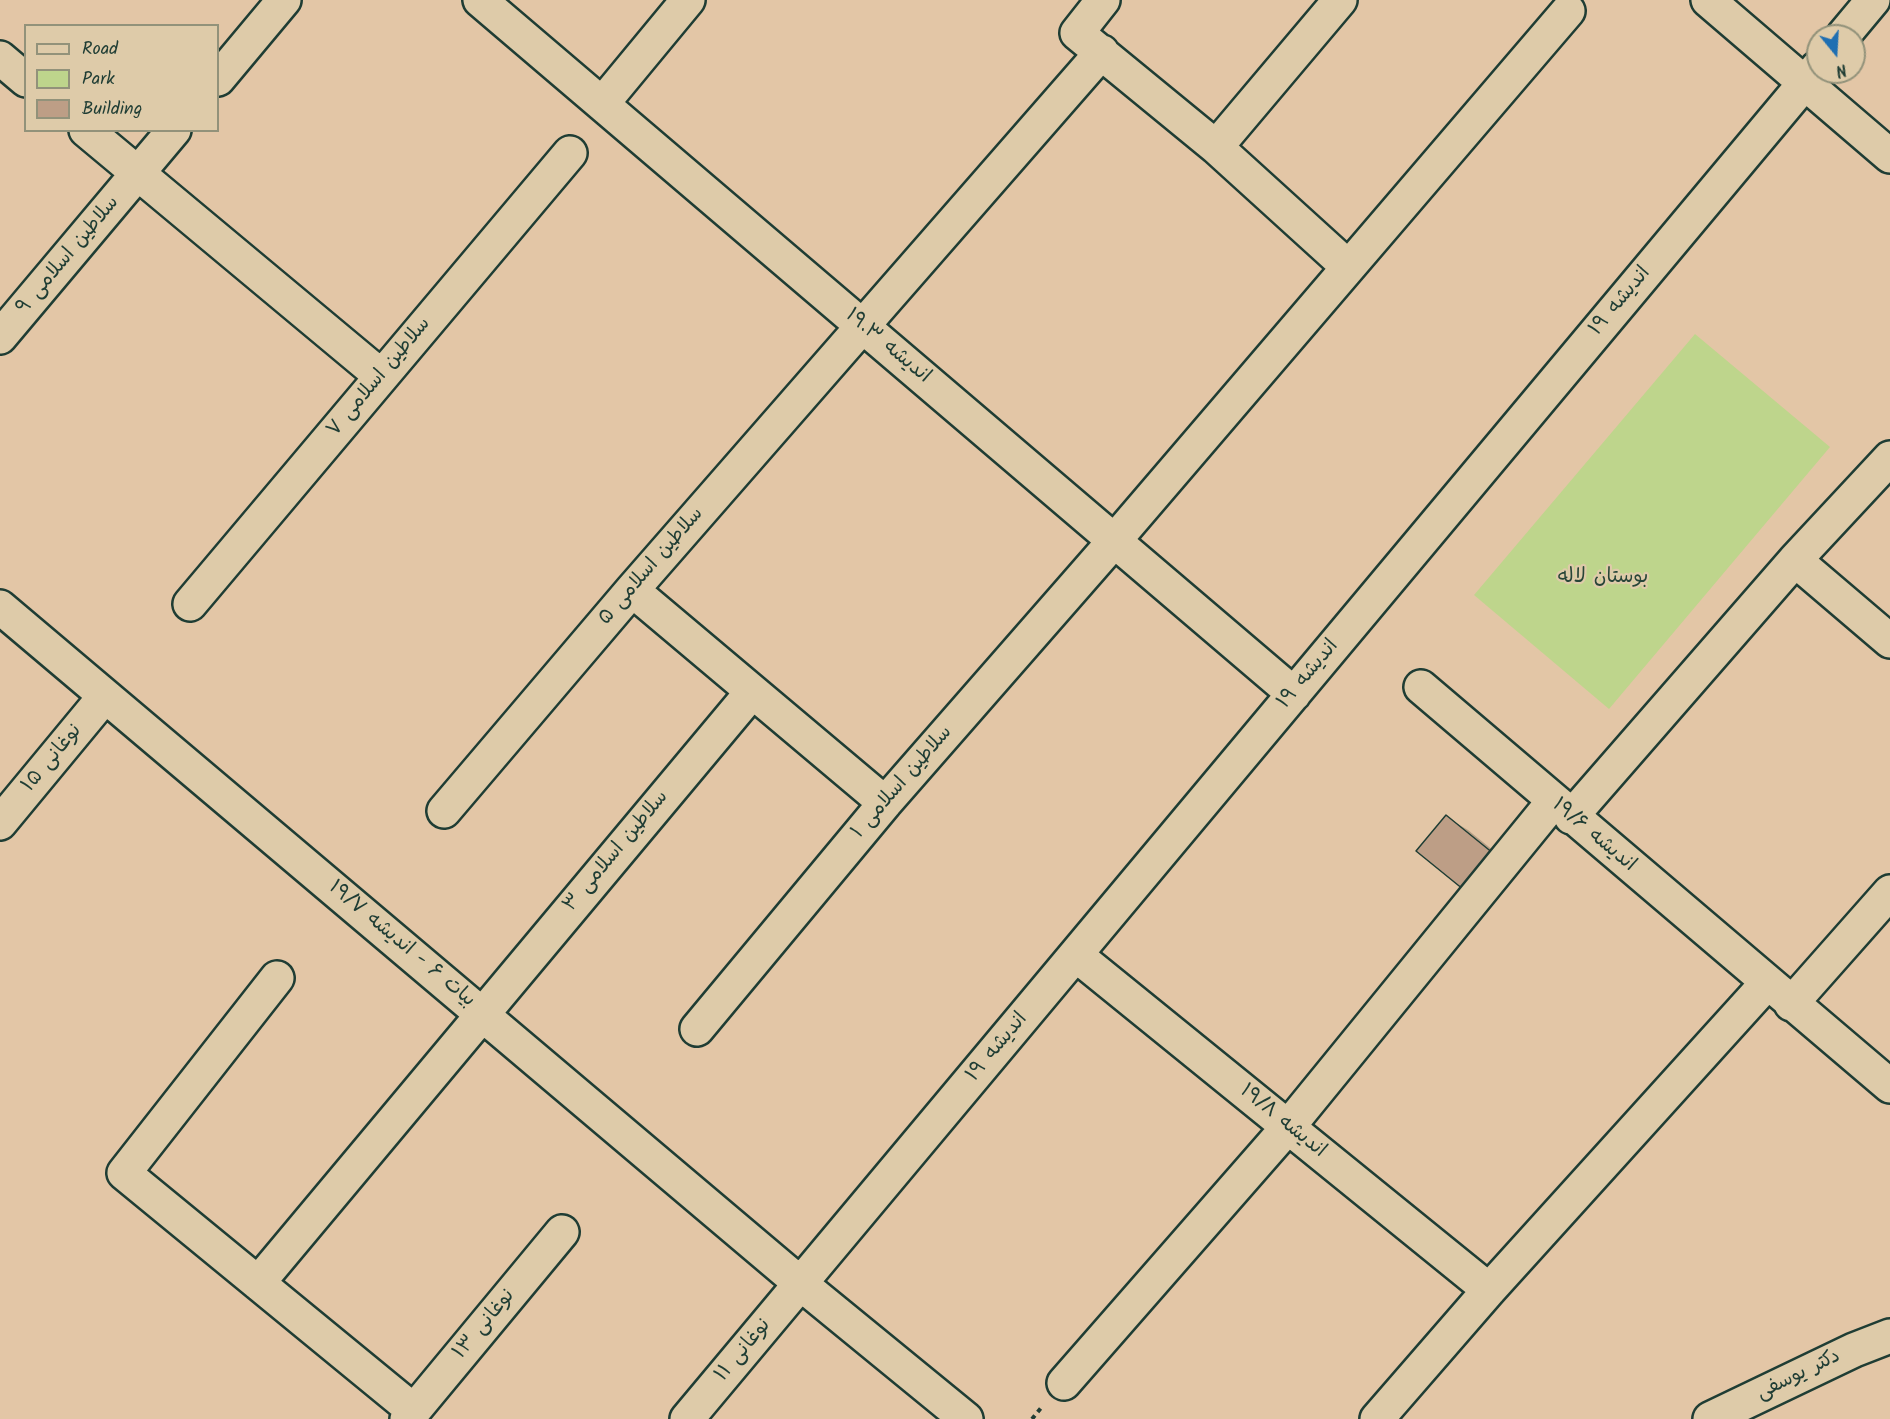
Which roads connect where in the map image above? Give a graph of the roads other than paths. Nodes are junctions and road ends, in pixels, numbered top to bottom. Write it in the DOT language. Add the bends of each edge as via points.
graph roads {
  1 [pos="284,0"];
  2 [pos="480,0"];
  3 [pos="688,0"];
  4 [pos="1103,0"];
  5 [pos="1340,0"];
  6 [pos="1708,0"];
  7 [pos="1873,0"];
  8 [pos="1568,11"];
  9 [pos="1853,24"];
  10 [pos="1102,52"];
  11 [pos="0,58"];
  12 [pos="1806,71"];
  13 [pos="24,78"];
  14 [pos="219,78"];
  15 [pos="1806,81"];
  16 [pos="1820,84"];
  17 [pos="602,104"];
  18 [pos="88,132"];
  19 [pos="172,132"];
  20 [pos="1216,147"];
  21 [pos="570,153"];
  22 [pos="1890,156"];
  23 [pos="138,174"];
  24 [pos="1347,266"];
  25 [pos="862,325"];
  26 [pos="0,338"];
  27 [pos="381,376"];
  28 [pos="1890,458"];
  29 [pos="1114,540"];
  30 [pos="1795,560"];
  31 [pos="632,590"];
  32 [pos="189,604"];
  33 [pos="0,606"];
  34 [pos="1890,641"];
  35 [pos="1421,687"];
  36 [pos="752,692"];
  37 [pos="1294,694"];
  38 [pos="105,696"];
  39 [pos="885,803"];
  40 [pos="1562,810"];
  41 [pos="444,811"];
  42 [pos="0,823"];
  43 [pos="1890,892"];
  44 [pos="1076,955"];
  45 [pos="277,978"];
  46 [pos="1779,993"];
  47 [pos="481,1013"];
  48 [pos="697,1029"];
  49 [pos="1890,1086"];
  50 [pos="1288,1127"];
  51 [pos="562,1232"];
  52 [pos="258,1283"];
  53 [pos="801,1284"];
  54 [pos="1489,1290"];
  55 [pos="1890,1336"];
  56 [pos="1064,1383"];
  57 [pos="410,1415"];
  58 [pos="687,1419"];
  59 [pos="966,1419"];
  60 [pos="1377,1419"];
  61 [pos="1710,1419"];
  1 -- 14 [label="street"];
  2 -- 17 [label="street, اندیشه ۱۹.۳"];
  3 -- 17 [label="street"];
  4 -- 10 [label="street" via="1077,33"];
  5 -- 20 [label="street"];
  6 -- 12 [label="street"];
  7 -- 9 [label="street"];
  8 -- 24 [label="street, سلاطین اسلامی ۱"];
  10 -- 20 [label="street"];
  10 -- 25 [label="street, سلاطین اسلامی ۵"];
  11 -- 13 [label="street"];
  15 -- 37 [label="street, اندیشه ۱۹"];
  16 -- 22 [label="street"];
  17 -- 25 [label="street, اندیشه ۱۹.۳"];
  18 -- 23 [label="street"];
  19 -- 23 [label="street, سلاطین اسلامی ۹"];
  20 -- 24 [label="street"];
  21 -- 27 [label="street, سلاطین اسلامی ۷"];
  23 -- 26 [label="street, سلاطین اسلامی ۹"];
  23 -- 27 [label="street"];
  24 -- 29 [label="street, سلاطین اسلامی ۱"];
  25 -- 29 [label="street, اندیشه ۱۹.۳"];
  25 -- 31 [label="street, سلاطین اسلامی ۵"];
  27 -- 32 [label="street, سلاطین اسلامی ۷"];
  28 -- 30 [label="street"];
  29 -- 37 [label="street, اندیشه ۱۹.۳"];
  29 -- 39 [label="street, سلاطین اسلامی ۱"];
  30 -- 34 [label="street"];
  30 -- 40 [label="street"];
  31 -- 36 [label="street"];
  31 -- 41 [label="street, سلاطین اسلامی ۵"];
  33 -- 38 [label="street, بیات ۶ - اندیشه ۱۹/۷"];
  35 -- 40 [label="street, اندیشه ۱۹/۶"];
  36 -- 39 [label="street"];
  36 -- 47 [label="street, سلاطین اسلامی ۳"];
  37 -- 44 [label="street, اندیشه ۱۹"];
  38 -- 42 [label="street, نوغانی ۱۵"];
  38 -- 47 [label="street, بیات ۶ - اندیشه ۱۹/۷"];
  39 -- 48 [label="street, سلاطین اسلامی ۱"];
  40 -- 46 [label="street, اندیشه ۱۹/۶"];
  40 -- 50 [label="street"];
  43 -- 46 [label="street"];
  44 -- 50 [label="street, اندیشه ۱۹/۸"];
  44 -- 53 [label="street, اندیشه ۱۹"];
  45 -- 52 [label="street" via="124,1173"];
  46 -- 49 [label="street, اندیشه ۱۹/۶"];
  46 -- 54 [label="street"];
  47 -- 52 [label="street, سلاطین اسلامی ۳"];
  47 -- 53 [label="street, بیات ۶ - اندیشه ۱۹/۷"];
  50 -- 54 [label="street, اندیشه ۱۹/۸"];
  50 -- 56 [label="street"];
  51 -- 57 [label="street, نوغانی ۱۳"];
  52 -- 57 [label="street"];
  53 -- 58 [label="street, نوغانی ۱۱"];
  53 -- 59 [label="street, بیات ۶ - اندیشه ۱۹/۷"];
  54 -- 60 [label="street"];
  55 -- 61 [label="street, دکتر یوسفی"];
}
